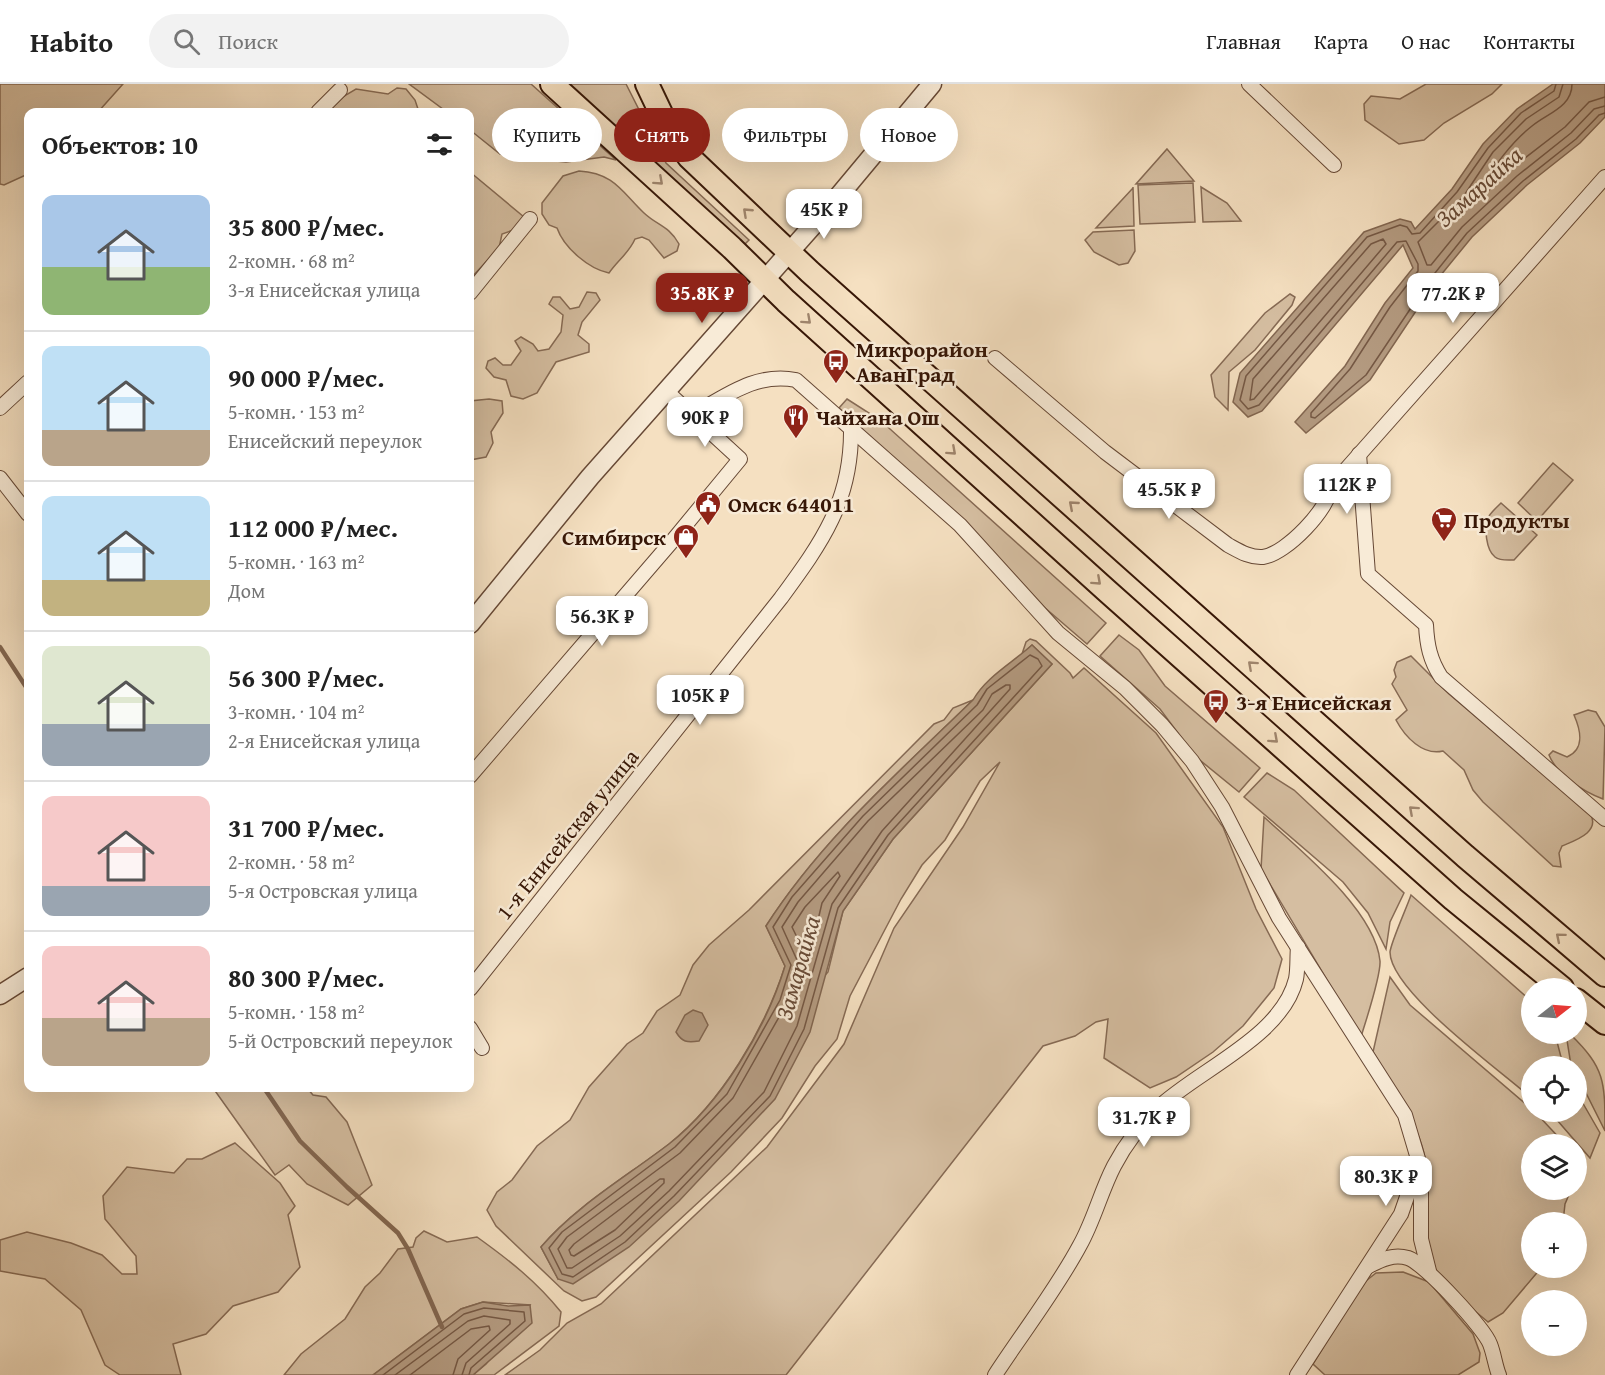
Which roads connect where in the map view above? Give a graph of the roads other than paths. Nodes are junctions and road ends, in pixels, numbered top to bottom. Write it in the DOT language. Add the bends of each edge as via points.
graph roads {
  1 [pos="552,84"];
  2 [pos="647,84"];
  3 [pos="932,84"];
  4 [pos="1250,84"];
  5 [pos="340,90"];
  6 [pos="322,108"];
  7 [pos="1334,165"];
  8 [pos="1605,177"];
  9 [pos="530,219"];
  10 [pos="789,253"];
  11 [pos="765,280"];
  12 [pos="474,288"];
  13 [pos="995,358"];
  14 [pos="24,386"];
  15 [pos="666,391"];
  16 [pos="0,408"];
  17 [pos="692,414"];
  18 [pos="851,428"];
  19 [pos="1359,454"];
  20 [pos="0,478"];
  21 [pos="24,509"];
  22 [pos="474,619"];
  23 [pos="474,771"];
  24 [pos="1605,819"];
  25 [pos="1298,947"];
  26 [pos="1605,975"];
  27 [pos="1550,978"];
  28 [pos="24,980"];
  29 [pos="474,984"];
  30 [pos="0,995"];
  31 [pos="1590,1011"];
  32 [pos="474,1035"];
  33 [pos="1605,1041"];
  34 [pos="482,1048"];
  35 [pos="1417,1152"];
  36 [pos="1369,1266"];
  37 [pos="1430,1271"];
  38 [pos="995,1375"];
  39 [pos="1297,1375"];
  40 [pos="1499,1375"];
  1 -- 11 [label="main road, one-way"];
  10 -- 2 [label="main road, one-way" via="689,158 668,128"];
  3 -- 10 [label="street"];
  4 -- 7 [label="street"];
  5 -- 6 [label="street"];
  8 -- 19 [label="street"];
  9 -- 12 [label="street"];
  10 -- 11 [label="street"];
  26 -- 10 [label="main road, one-way" via="1465,856"];
  11 -- 15 [label="street"];
  11 -- 27 [label="main road, one-way" via="1453,898"];
  13 -- 19 [label="street" via="1105,452 1219,538 1250,556 1275,554 1290,542 1323,508 1330,496 1328,489"];
  14 -- 16 [label="street"];
  15 -- 17 [label="street"];
  15 -- 22 [label="street"];
  17 -- 18 [label="street" via="749,383 780,377 796,380"];
  17 -- 23 [label="street" via="740,459"];
  18 -- 25 [label="street" via="960,525 1058,633 1125,688 1162,725 1222,807"];
  18 -- 29 [label="street, 1-я Енисейская улица" via="851,451 841,497 831,526 814,552"];
  19 -- 24 [label="street" via="1368,574 1426,625 1427,645 1441,676"];
  20 -- 21 [label="street"];
  25 -- 35 [label="street" via="1396,1098"];
  25 -- 38 [label="street" via="1296,980 1266,1025 1229,1058 1158,1108 1131,1139 1114,1166 1096,1215 1078,1248"];
  28 -- 30 [label="street"];
  31 -- 33 [label="main road"];
  32 -- 34 [label="street"];
  35 -- 36 [label="street" via="1416,1177 1408,1199"];
  35 -- 37 [label="street" via="1423,1192 1421,1239"];
  36 -- 37 [label="street" via="1394,1257 1409,1258"];
  36 -- 39 [label="street"];
  37 -- 40 [label="street" via="1483,1331"];
}
